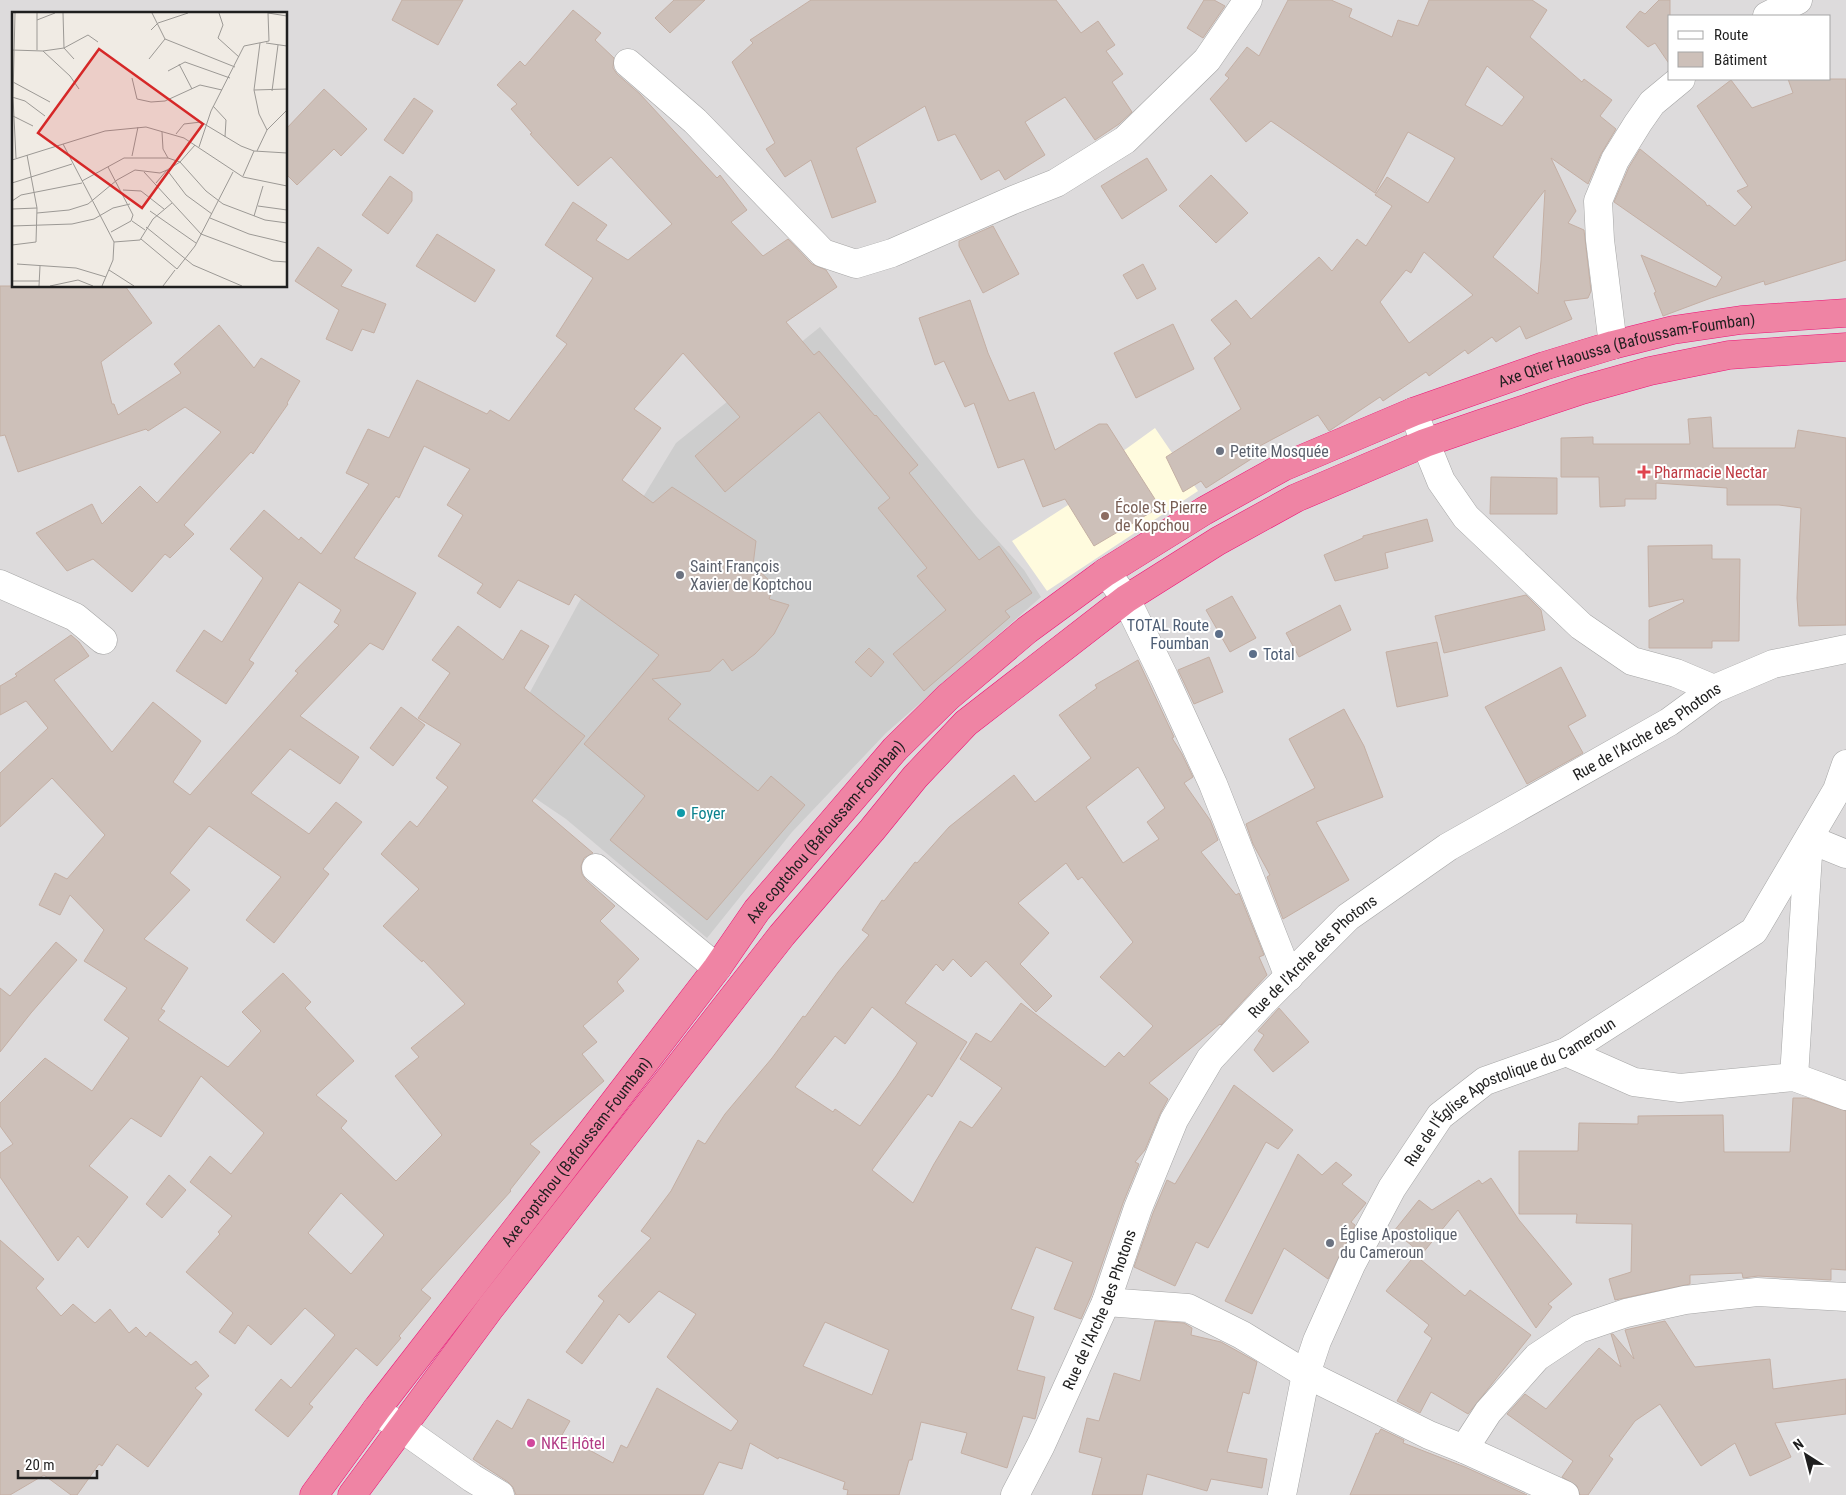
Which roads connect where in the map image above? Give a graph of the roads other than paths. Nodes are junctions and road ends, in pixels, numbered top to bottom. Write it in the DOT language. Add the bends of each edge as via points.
graph roads {
  1 [pos="1248,0"];
  2 [pos="1798,0"];
  3 [pos="1770,15"];
  4 [pos="628,63"];
  5 [pos="1680,80"];
  6 [pos="1846,313"];
  7 [pos="1613,345"];
  8 [pos="1846,347"];
  9 [pos="1413,412"];
  10 [pos="1425,443"];
  11 [pos="1106,572"];
  12 [pos="0,584"];
  13 [pos="1126,599"];
  14 [pos="103,640"];
  15 [pos="1846,650"];
  16 [pos="1714,689"];
  17 [pos="1846,764"];
  18 [pos="843,809"];
  19 [pos="872,830"];
  20 [pos="1809,839"];
  21 [pos="1846,854"];
  22 [pos="596,868"];
  23 [pos="717,968"];
  24 [pos="1289,977"];
  25 [pos="1566,1052"];
  26 [pos="1794,1077"];
  27 [pos="1846,1096"];
  28 [pos="468,1291"];
  29 [pos="1846,1297"];
  30 [pos="1106,1302"];
  31 [pos="491,1307"];
  32 [pos="1306,1374"];
  33 [pos="376,1410"];
  34 [pos="402,1428"];
  35 [pos="1464,1449"];
  36 [pos="314,1495"];
  37 [pos="352,1495"];
  38 [pos="500,1495"];
  39 [pos="1015,1495"];
  40 [pos="1282,1495"];
  41 [pos="1566,1495"];
  1 -- 4 [label="street" via="1207,60 1125,140 1056,183 892,253 856,264 822,253 695,121"];
  2 -- 3 [label="street"];
  5 -- 7 [label="street" via="1652,103 1638,123 1615,160 1598,201"];
  6 -- 7 [label="highway, Axe Qtier Haoussa (Bafoussam-Foumban)" via="1741,320 1673,330"];
  7 -- 9 [label="highway, Axe Qtier Haoussa (Bafoussam-Foumban)"];
  8 -- 10 [label="highway, Axe Qtier Haoussa (Bafoussam-Foumban)" via="1729,355 1650,372 1582,390"];
  9 -- 10 [label="street"];
  9 -- 11 [label="highway, Axe coptchou (Bafoussam-Foumban)" via="1284,467 1204,511"];
  10 -- 13 [label="highway, Axe coptchou (Bafoussam-Foumban)" via="1296,498 1218,541"];
  10 -- 16 [label="street" via="1440,481 1466,518 1581,626 1632,661 1676,673"];
  11 -- 13 [label="street"];
  11 -- 18 [label="highway, Axe coptchou (Bafoussam-Foumban)" via="1027,630 948,697"];
  12 -- 14 [label="street" via="75,617"];
  13 -- 19 [label="highway, Axe coptchou (Bafoussam-Foumban)" via="966,723 915,777"];
  13 -- 24 [label="street" via="1213,784"];
  15 -- 16 [label="street, Rue de l'Arche des Photons" via="1773,664"];
  16 -- 24 [label="street, Rue de l'Arche des Photons" via="1670,722 1448,847 1348,917"];
  17 -- 20 [label="street, Rue de l'Église Apostolique du Cameroun" via="1837,790"];
  18 -- 19 [label="highway"];
  18 -- 23 [label="highway, Axe coptchou (Bafoussam-Foumban)" via="757,910"];
  19 -- 31 [label="highway, Axe coptchou (Bafoussam-Foumban)" via="782,935"];
  20 -- 21 [label="street"];
  20 -- 25 [label="street, Rue de l'Église Apostolique du Cameroun" via="1754,931"];
  20 -- 26 [label="street"];
  22 -- 23 [label="street"];
  23 -- 28 [label="highway, Axe coptchou (Bafoussam-Foumban)"];
  24 -- 30 [label="street, Rue de l'Arche des Photons" via="1210,1059 1174,1120 1138,1208"];
  25 -- 26 [label="street" via="1634,1082 1680,1088"];
  25 -- 32 [label="street, Rue de l'Église Apostolique du Cameroun" via="1485,1081 1440,1116 1392,1188 1351,1265"];
  26 -- 27 [label="street"];
  28 -- 31 [label="highway"];
  28 -- 33 [label="highway, Axe coptchou (Bafoussam-Foumban)"];
  29 -- 35 [label="street" via="1757,1292 1685,1300 1626,1313 1579,1329 1537,1357 1488,1412"];
  30 -- 32 [label="street" via="1188,1308 1242,1335"];
  30 -- 39 [label="street, Rue de l'Arche des Photons"];
  31 -- 34 [label="highway, Axe coptchou (Bafoussam-Foumban)"];
  32 -- 35 [label="street"];
  32 -- 40 [label="street, Rue de l'Église Apostolique du Cameroun"];
  33 -- 34 [label="street"];
  33 -- 36 [label="highway, Axe coptchou (Bafoussam-Foumban)"];
  34 -- 37 [label="highway, Axe coptchou (Bafoussam-Foumban)"];
  34 -- 38 [label="street"];
  35 -- 41 [label="street"];
}
